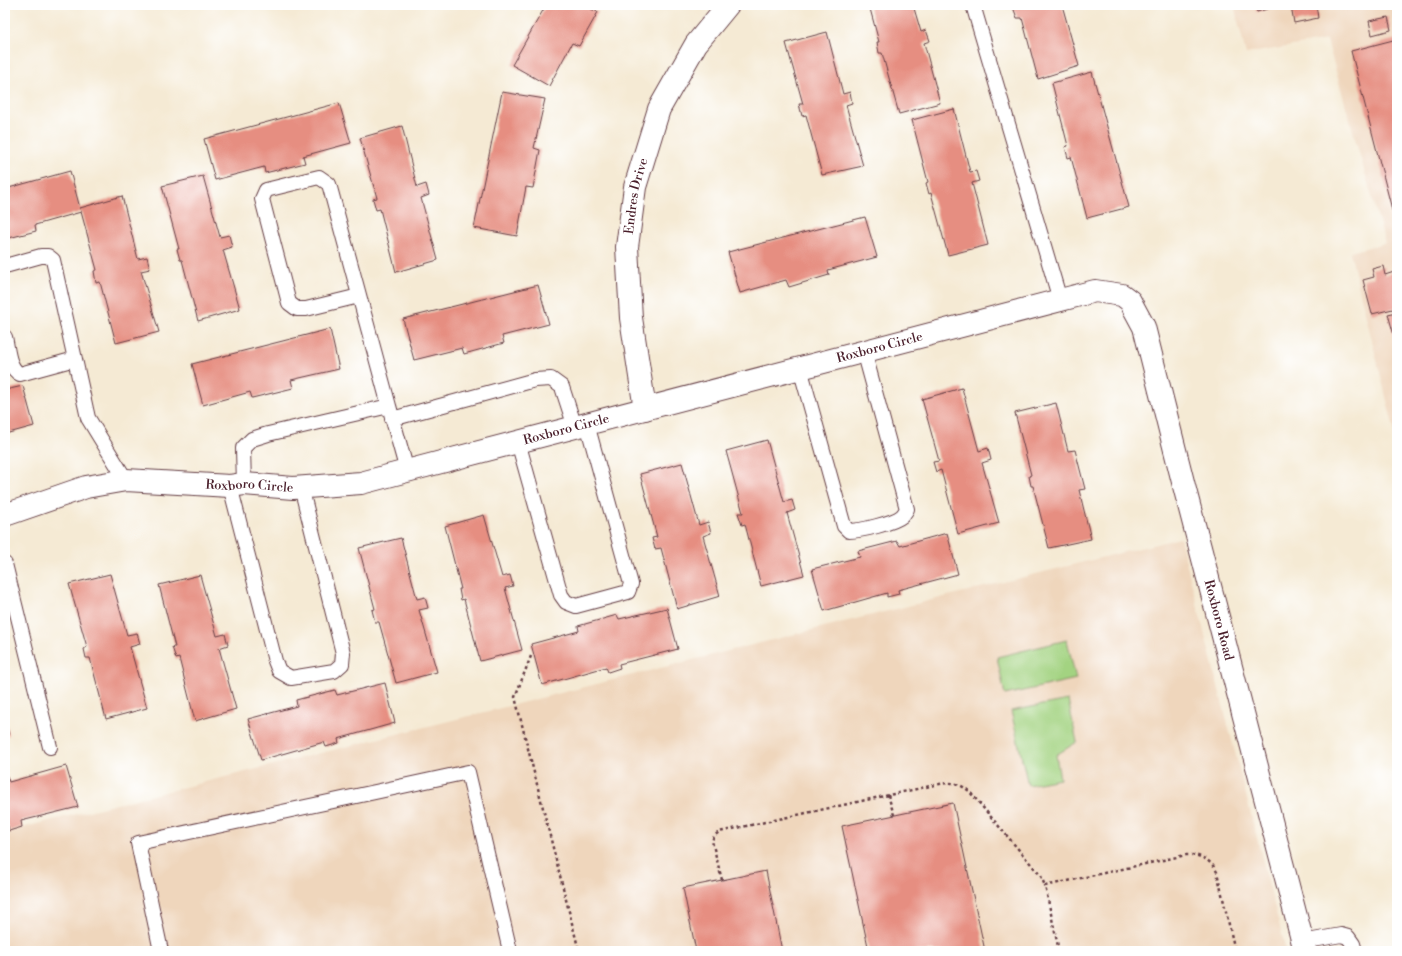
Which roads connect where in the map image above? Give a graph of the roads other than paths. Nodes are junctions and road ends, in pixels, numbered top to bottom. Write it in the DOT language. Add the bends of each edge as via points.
graph roads {
  1 [pos="728,5"];
  2 [pos="973,5"];
  3 [pos="5,266"];
  4 [pos="1122,295"];
  5 [pos="359,296"];
  6 [pos="1060,300"];
  7 [pos="5,337"];
  8 [pos="864,352"];
  9 [pos="75,359"];
  10 [pos="800,368"];
  11 [pos="645,409"];
  12 [pos="391,413"];
  13 [pos="581,426"];
  14 [pos="518,442"];
  15 [pos="407,471"];
  16 [pos="126,480"];
  17 [pos="237,485"];
  18 [pos="301,487"];
  19 [pos="5,515"];
  20 [pos="5,564"];
  21 [pos="50,747"];
  22 [pos="1304,946"];
  23 [pos="161,951"];
  24 [pos="510,951"];
  25 [pos="1355,951"];
  1 -- 11 [label="street, Endres Drive" via="696,44 659,109 635,187 627,247 631,318"];
  2 -- 6 [label="lane"];
  3 -- 9 [label="lane" via="41,256 48,256 53,260"];
  4 -- 6 [label="street, Roxboro Circle" via="1095,291"];
  4 -- 22 [label="street, Roxboro Road" via="1130,302 1144,327"];
  5 -- 5 [label="lane" via="330,184 319,177 266,190 262,198 289,303 297,309 306,309"];
  5 -- 12 [label="lane"];
  6 -- 8 [label="street, Roxboro Circle"];
  7 -- 9 [label="lane" via="14,372 20,374"];
  8 -- 10 [label="street, Roxboro Circle"];
  8 -- 10 [label="lane" via="907,508 904,515 897,520 857,531 850,531 844,526"];
  9 -- 16 [label="lane" via="88,418"];
  10 -- 11 [label="street, Roxboro Circle"];
  11 -- 13 [label="street, Roxboro Circle"];
  12 -- 13 [label="lane" via="535,380 551,379 562,387"];
  12 -- 15 [label="lane"];
  12 -- 17 [label="lane" via="268,434 252,440 243,448"];
  13 -- 14 [label="street, Roxboro Circle"];
  13 -- 14 [label="lane" via="631,584 628,592 576,606 566,602 561,595"];
  14 -- 15 [label="street, Roxboro Circle"];
  15 -- 18 [label="street, Roxboro Circle" via="360,483"];
  16 -- 17 [label="street, Roxboro Circle"];
  16 -- 19 [label="street, Roxboro Circle" via="86,487"];
  17 -- 18 [label="street, Roxboro Circle"];
  17 -- 18 [label="lane" via="279,672 291,678 334,670 342,664 343,653"];
  20 -- 21 [label="lane"];
  22 -- 25 [label="lane" via="1341,935 1348,937"];
  23 -- 24 [label="lane" via="138,843 468,772"];
}
